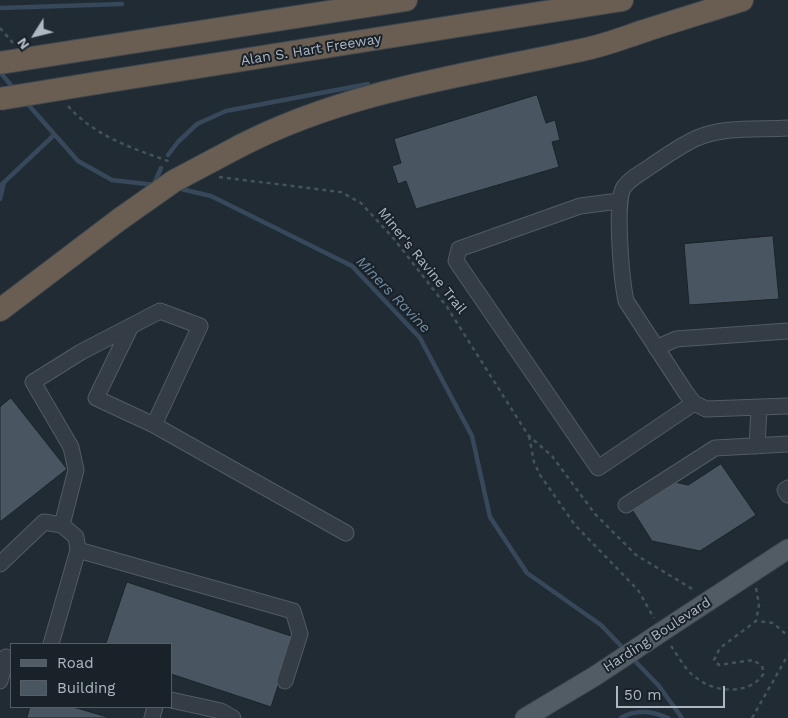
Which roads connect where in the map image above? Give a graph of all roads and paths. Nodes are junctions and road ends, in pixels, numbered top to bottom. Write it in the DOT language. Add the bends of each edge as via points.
graph roads {
  1 [pos="406,0"];
  2 [pos="622,0"];
  3 [pos="742,0"];
  4 [pos="0,28"];
  5 [pos="19,50"];
  6 [pos="0,63"];
  7 [pos="0,98"];
  8 [pos="63,101"];
  9 [pos="788,128"];
  10 [pos="174,162"];
  11 [pos="215,176"];
  12 [pos="619,201"];
  13 [pos="0,310"];
  14 [pos="131,326"];
  15 [pos="788,331"];
  16 [pos="656,348"];
  17 [pos="694,403"];
  18 [pos="788,406"];
  19 [pos="759,408"];
  20 [pos="154,425"];
  21 [pos="528,434"];
  22 [pos="788,444"];
  23 [pos="757,446"];
  24 [pos="788,488"];
  25 [pos="788,495"];
  26 [pos="626,505"];
  27 [pos="62,525"];
  28 [pos="346,534"];
  29 [pos="788,549"];
  30 [pos="78,550"];
  31 [pos="0,564"];
  32 [pos="753,572"];
  33 [pos="710,600"];
  34 [pos="655,620"];
  35 [pos="756,621"];
  36 [pos="788,636"];
  37 [pos="51,643"];
  38 [pos="669,643"];
  39 [pos="788,655"];
  40 [pos="6,657"];
  41 [pos="0,681"];
  42 [pos="285,681"];
  43 [pos="172,700"];
  44 [pos="233,718"];
  45 [pos="525,718"];
  46 [pos="752,718"];
  1 -- 6 [label="highway, bridge"];
  2 -- 7 [label="highway, Alan S. Hart Freeway, bridge"];
  3 -- 13 [label="highway, bridge" via="588,48 454,74 378,94 266,132 174,180"];
  4 -- 5 [label="path"];
  8 -- 10 [label="path" via="91,128 109,138"];
  9 -- 12 [label="street" via="721,132 699,137 634,178 624,187"];
  11 -- 21 [label="path, Miner's Ravine Trail" via="281,187 341,192 361,203 447,307"];
  12 -- 16 [label="street" via="622,285 626,300"];
  12 -- 17 [label="street" via="580,206 466,246 457,252 456,261 598,468"];
  14 -- 20 [label="street" via="96,398"];
  14 -- 20 [label="street" via="160,311 200,326"];
  14 -- 27 [label="street" via="33,382 71,447 76,470"];
  15 -- 16 [label="street" via="676,339"];
  16 -- 17 [label="street"];
  17 -- 19 [label="street" via="706,409"];
  18 -- 19 [label="street"];
  19 -- 23 [label="street"];
  20 -- 28 [label="street"];
  21 -- 33 [label="path, Miner's Ravine Trail" via="552,456 595,514 621,542 636,555"];
  21 -- 34 [label="path, Miner's Ravine Trail" via="540,475 575,525 638,590"];
  22 -- 23 [label="street"];
  23 -- 26 [label="street" via="715,448"];
  24 -- 25 [label="street" via="785,490"];
  27 -- 30 [label="street" via="76,537"];
  27 -- 31 [label="street" via="44,522"];
  29 -- 32 [label="main road, Harding Boulevard"];
  30 -- 37 [label="street"];
  30 -- 42 [label="street" via="294,611 300,634"];
  32 -- 33 [label="main road, Harding Boulevard"];
  32 -- 35 [label="path" via="759,605"];
  33 -- 45 [label="main road, Harding Boulevard, bridge"];
  35 -- 36 [label="path" via="773,623"];
  35 -- 38 [label="path" via="720,648 715,656 716,664 723,666 753,660 760,664 764,673 747,688 718,688 698,680"];
  39 -- 46 [label="path"];
  40 -- 41 [label="street"];
  43 -- 44 [label="street" via="221,711"];
}
